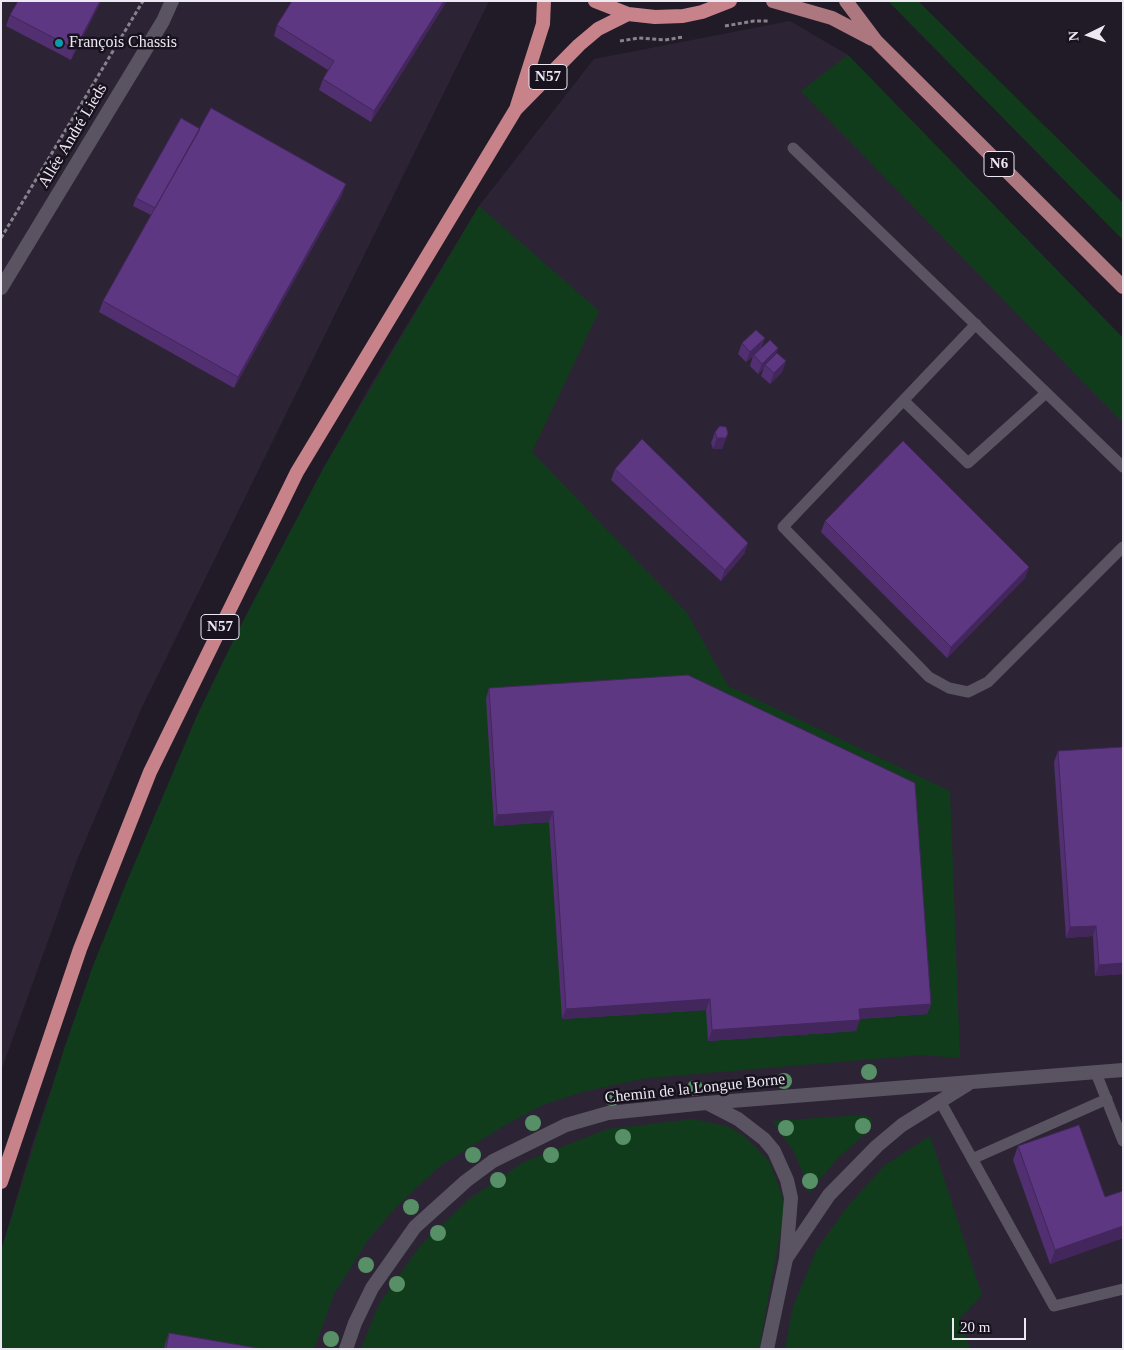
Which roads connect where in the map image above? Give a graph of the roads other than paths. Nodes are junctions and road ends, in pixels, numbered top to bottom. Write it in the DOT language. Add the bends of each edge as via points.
graph roads {
  1 [pos="172,1"];
  2 [pos="544,1"];
  3 [pos="595,1"];
  4 [pos="730,1"];
  5 [pos="773,1"];
  6 [pos="846,1"];
  7 [pos="628,14"];
  8 [pos="876,41"];
  9 [pos="516,109"];
  10 [pos="794,148"];
  11 [pos="1123,287"];
  12 [pos="1,288"];
  13 [pos="976,324"];
  14 [pos="1046,393"];
  15 [pos="904,400"];
  16 [pos="1123,467"];
  17 [pos="1123,547"];
  18 [pos="1123,1070"];
  19 [pos="1096,1073"];
  20 [pos="970,1083"];
  21 [pos="1107,1100"];
  22 [pos="940,1102"];
  23 [pos="706,1103"];
  24 [pos="1123,1141"];
  25 [pos="972,1159"];
  26 [pos="1,1182"];
  27 [pos="786,1259"];
  28 [pos="1123,1288"];
  29 [pos="346,1349"];
  30 [pos="767,1349"];
  1 -- 12 [label="street, Allée André Lieds" via="154,37"];
  2 -- 9 [label="highway, N57" via="543,24"];
  3 -- 7 [label="highway"];
  4 -- 7 [label="highway" via="683,16"];
  5 -- 8 [label="main road, N6" via="832,18"];
  6 -- 8 [label="main road, N6"];
  7 -- 9 [label="highway, N57" via="598,29 579,45"];
  8 -- 11 [label="main road, N6"];
  9 -- 26 [label="highway, N57" via="298,472 154,763 80,949"];
  10 -- 13 [label="lane"];
  13 -- 14 [label="lane"];
  13 -- 15 [label="lane"];
  14 -- 15 [label="lane" via="968,464"];
  14 -- 16 [label="lane"];
  15 -- 17 [label="lane" via="783,527 929,676 948,688 968,692 988,682"];
  18 -- 19 [label="street, Chemin de la Longue Borne"];
  19 -- 20 [label="street, Chemin de la Longue Borne"];
  19 -- 21 [label="lane"];
  20 -- 22 [label="street"];
  20 -- 23 [label="street, Chemin de la Longue Borne"];
  21 -- 24 [label="lane"];
  21 -- 25 [label="lane"];
  22 -- 25 [label="lane"];
  22 -- 27 [label="street" via="902,1125 877,1146 836,1188"];
  23 -- 27 [label="street" via="738,1119 764,1139 778,1158 791,1198"];
  23 -- 29 [label="street, Chemin de la Longue Borne" via="608,1114 566,1125 493,1161 415,1227 372,1288"];
  25 -- 28 [label="lane" via="1054,1306"];
  27 -- 30 [label="street"];
}
